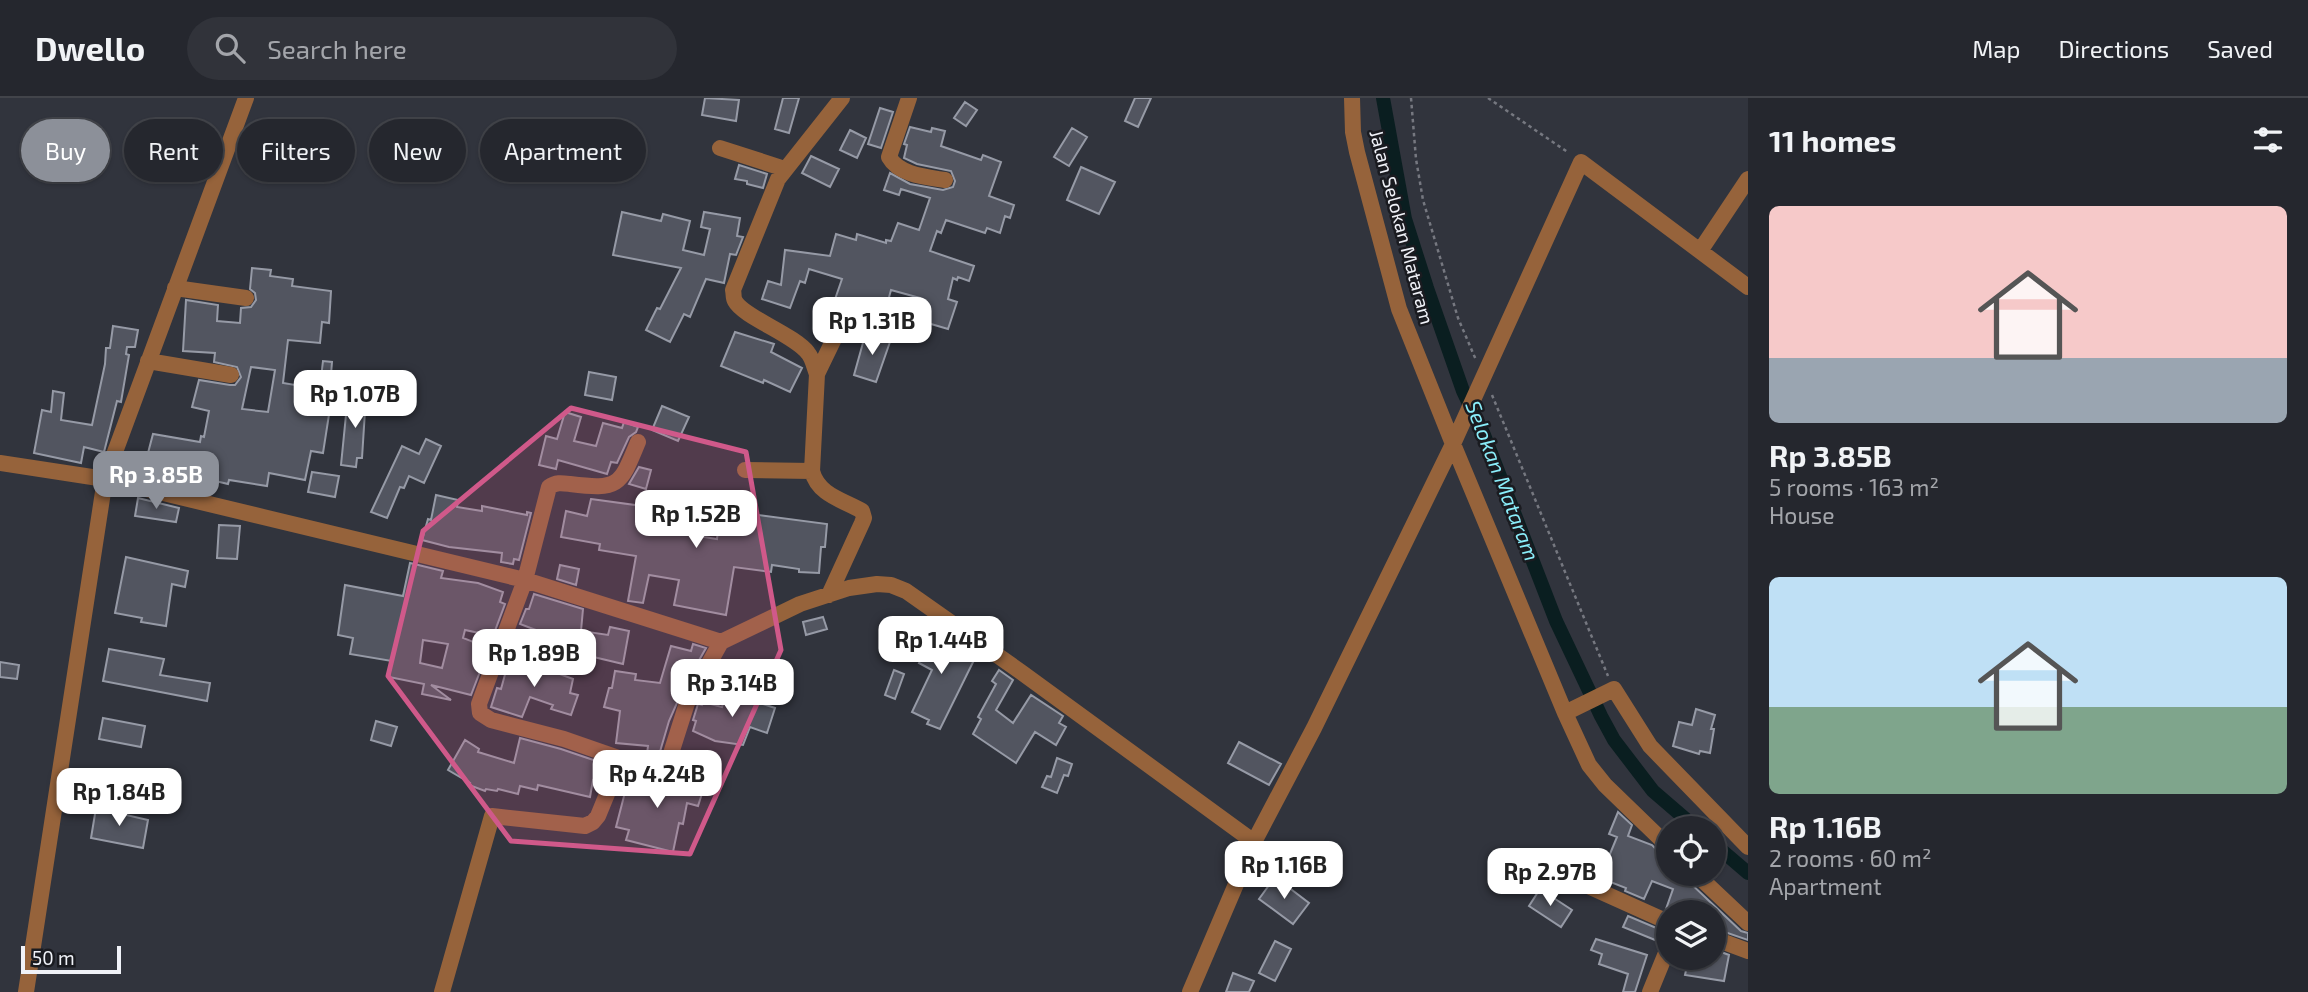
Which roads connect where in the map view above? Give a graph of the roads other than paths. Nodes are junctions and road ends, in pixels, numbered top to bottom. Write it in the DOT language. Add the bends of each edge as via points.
graph roads {
  1 [pos="246,98"];
  2 [pos="842,98"];
  3 [pos="909,98"];
  4 [pos="1352,98"];
  5 [pos="720,148"];
  6 [pos="785,169"];
  7 [pos="1748,179"];
  8 [pos="944,180"];
  9 [pos="1700,251"];
  10 [pos="176,288"];
  11 [pos="1748,288"];
  12 [pos="246,298"];
  13 [pos="875,324"];
  14 [pos="149,361"];
  15 [pos="817,374"];
  16 [pos="231,375"];
  17 [pos="638,442"];
  18 [pos="1453,444"];
  19 [pos="0,463"];
  20 [pos="745,470"];
  21 [pos="812,471"];
  22 [pos="105,480"];
  23 [pos="525,580"];
  24 [pos="828,595"];
  25 [pos="721,642"];
  26 [pos="1565,713"];
  27 [pos="621,760"];
  28 [pos="1656,834"];
  29 [pos="1254,842"];
  30 [pos="1748,847"];
  31 [pos="1588,886"];
  32 [pos="1709,886"];
  33 [pos="1656,917"];
  34 [pos="1748,923"];
  35 [pos="1726,943"];
  36 [pos="1748,951"];
  37 [pos="1659,970"];
  38 [pos="26,992"];
  39 [pos="442,992"];
  40 [pos="1190,992"];
  41 [pos="1650,992"];
  1 -- 10 [label="street"];
  2 -- 6 [label="street"];
  3 -- 8 [label="street" via="889,157 896,167"];
  4 -- 18 [label="street, Jalan Selokan Mataram" via="1357,152 1399,309"];
  5 -- 6 [label="street"];
  6 -- 15 [label="street" via="733,290 735,301 807,352"];
  7 -- 9 [label="street"];
  9 -- 11 [label="street"];
  9 -- 18 [label="street" via="1581,162"];
  10 -- 12 [label="street"];
  10 -- 14 [label="street"];
  13 -- 15 [label="street" via="846,314"];
  14 -- 16 [label="street"];
  14 -- 22 [label="street"];
  15 -- 21 [label="street"];
  17 -- 23 [label="street" via="617,483 549,487"];
  18 -- 26 [label="street, Jalan Selokan Mataram"];
  18 -- 29 [label="street"];
  19 -- 22 [label="street"];
  20 -- 21 [label="street"];
  21 -- 24 [label="street" via="819,486 862,511 864,518"];
  22 -- 23 [label="street"];
  22 -- 38 [label="street"];
  23 -- 25 [label="street"];
  23 -- 27 [label="street" via="479,704 480,713"];
  24 -- 25 [label="street"];
  24 -- 29 [label="street" via="877,584 906,591"];
  25 -- 27 [label="street" via="687,703 668,763 652,771"];
  26 -- 28 [label="street, Jalan Selokan Mataram" via="1590,765"];
  26 -- 30 [label="street" via="1610,691 1650,746"];
  27 -- 39 [label="street" via="598,816 585,826 492,816"];
  29 -- 40 [label="street"];
  31 -- 33 [label="street"];
  32 -- 34 [label="street"];
  35 -- 36 [label="street"];
  37 -- 41 [label="street"];
}
